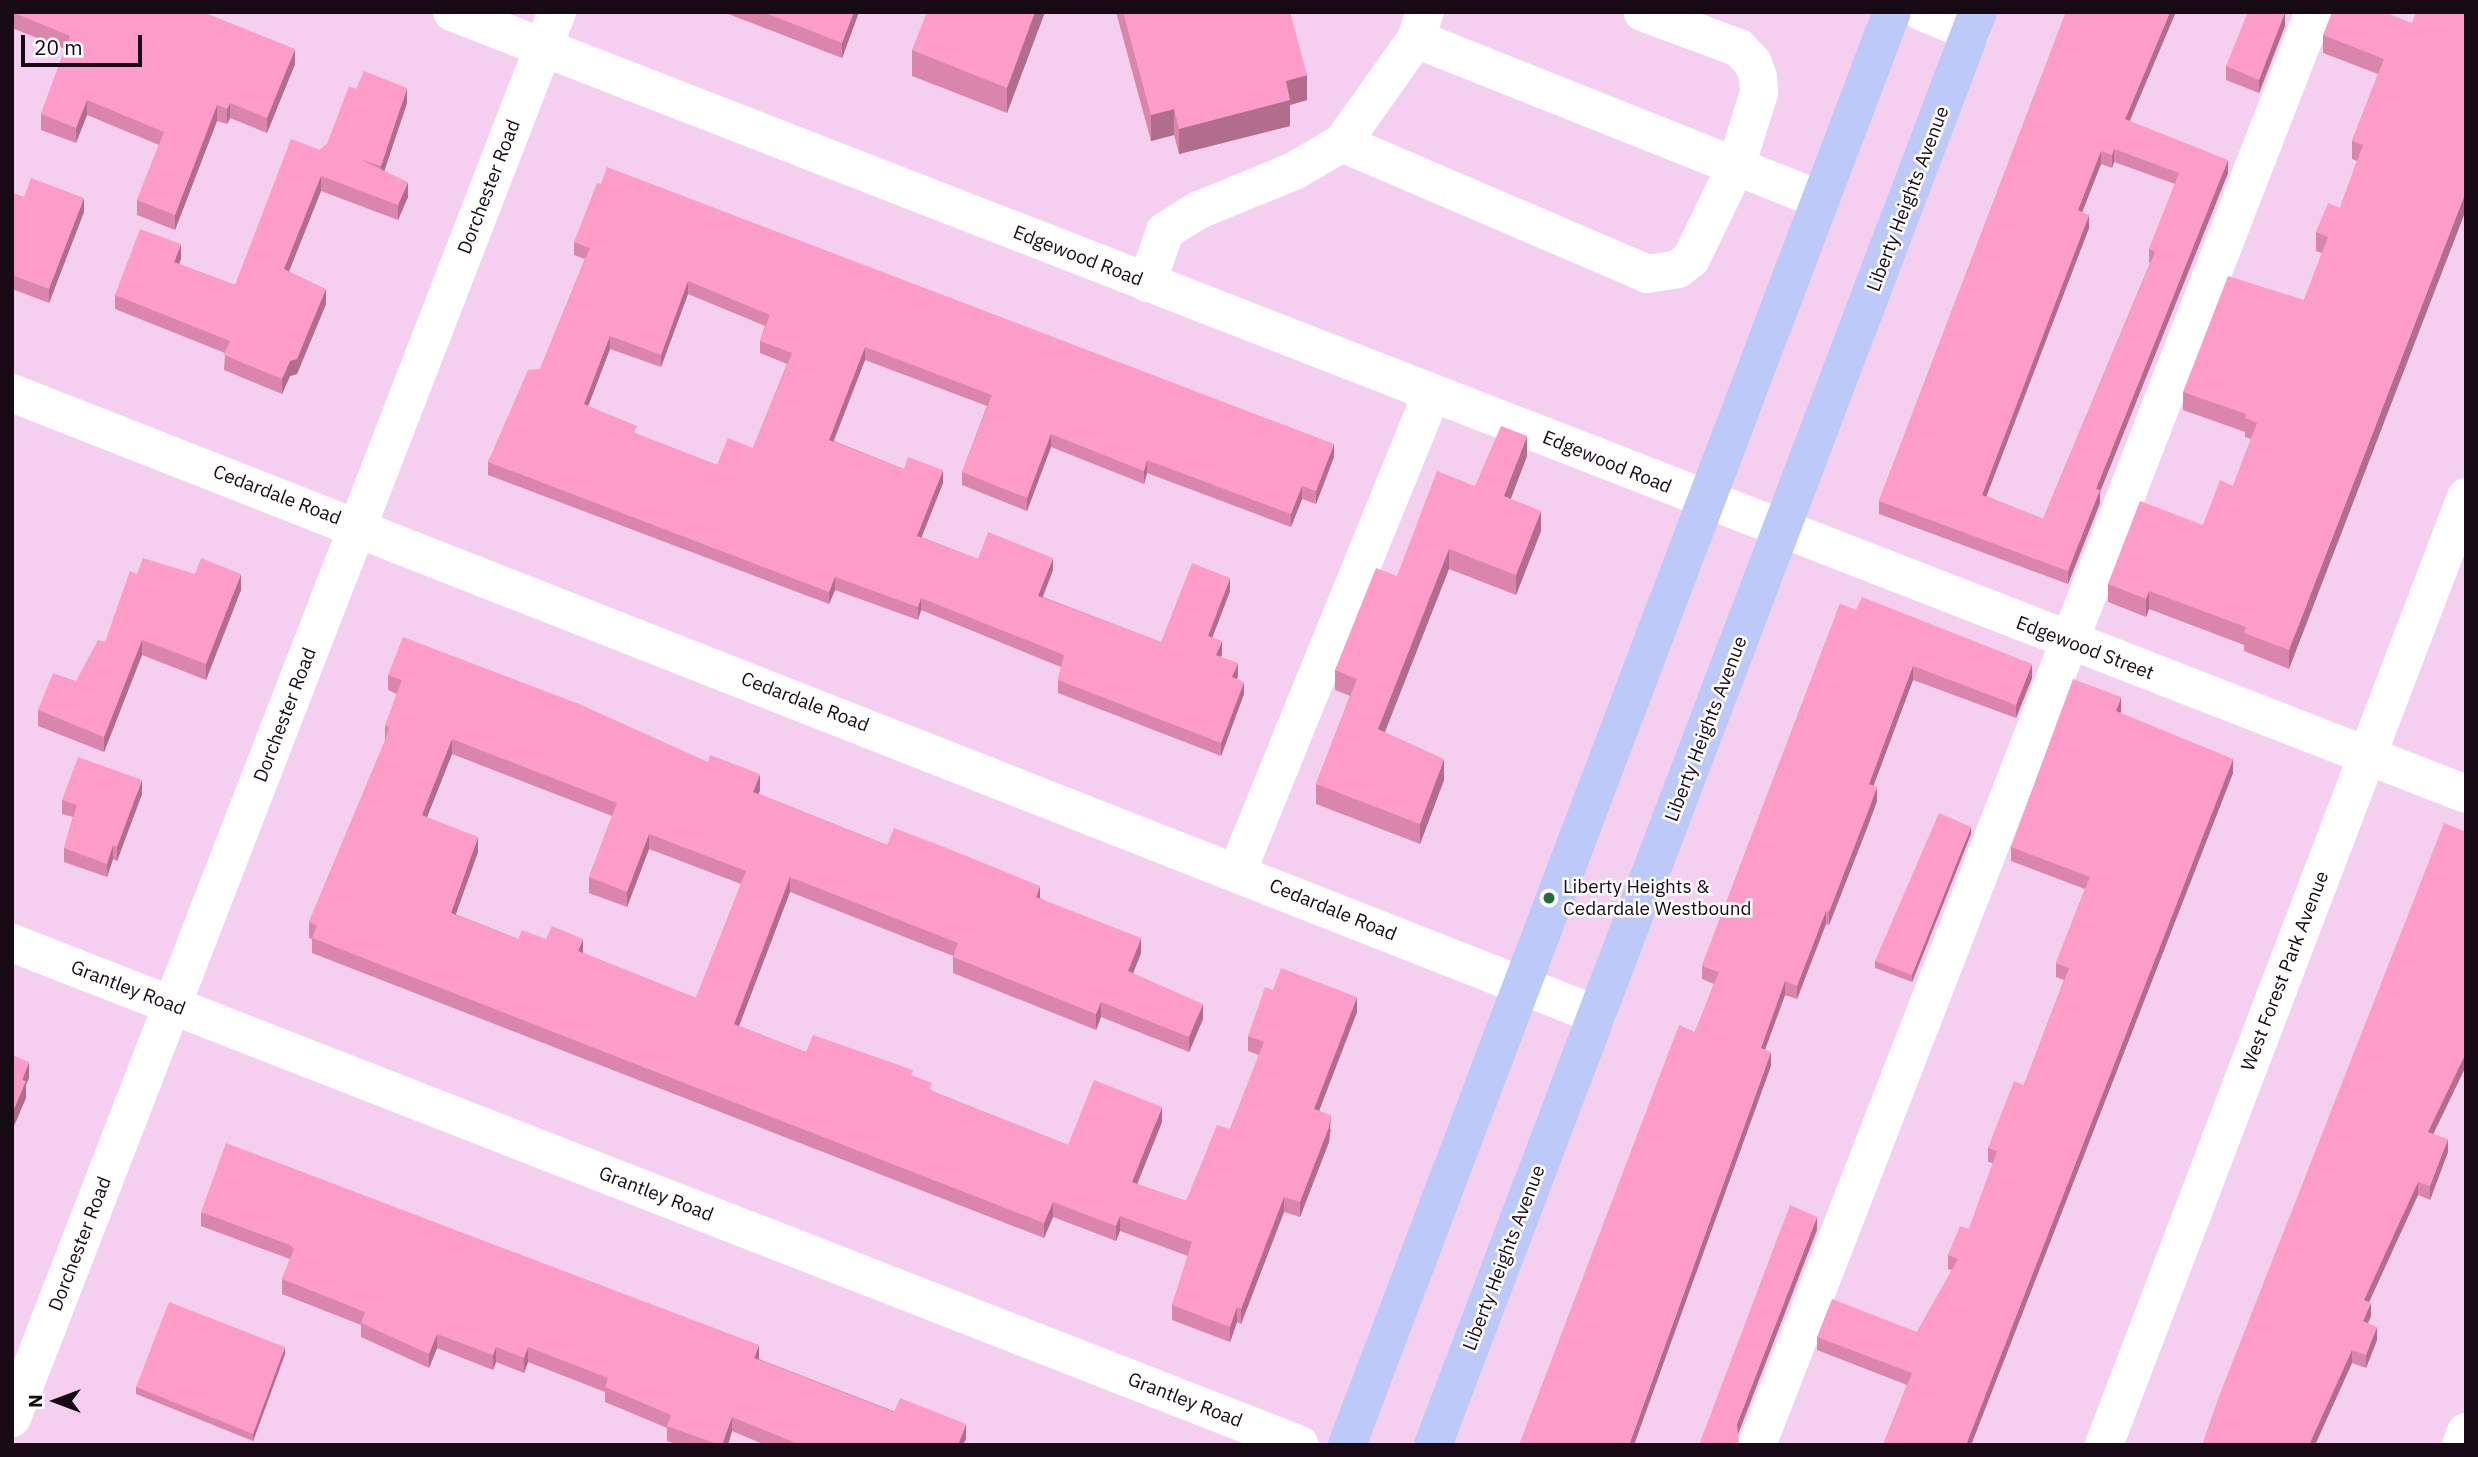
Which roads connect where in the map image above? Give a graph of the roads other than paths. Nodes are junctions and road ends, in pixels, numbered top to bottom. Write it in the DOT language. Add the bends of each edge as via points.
graph roads {
  1 [pos="452,12"];
  2 [pos="557,12"];
  3 [pos="1642,12"];
  4 [pos="1892,12"];
  5 [pos="1922,12"];
  6 [pos="2314,12"];
  7 [pos="1975,22"];
  8 [pos="1420,26"];
  9 [pos="544,48"];
  10 [pos="1342,143"];
  11 [pos="1736,166"];
  12 [pos="1820,200"];
  13 [pos="1147,283"];
  14 [pos="12,393"];
  15 [pos="1432,393"];
  16 [pos="2466,497"];
  17 [pos="1704,501"];
  18 [pos="358,526"];
  19 [pos="1782,531"];
  20 [pos="2072,643"];
  21 [pos="2367,756"];
  22 [pos="2466,794"];
  23 [pos="1237,872"];
  24 [pos="12,943"];
  25 [pos="1521,984"];
  26 [pos="173,1005"];
  27 [pos="1597,1015"];
  28 [pos="12,1418"];
  29 [pos="2466,1432"];
  30 [pos="1300,1445"];
  31 [pos="1347,1445"];
  32 [pos="1433,1445"];
  33 [pos="1757,1445"];
  34 [pos="2104,1445"];
  35 [pos="2461,1445"];
  1 -- 9 [label="street, Edgewood Road"];
  2 -- 9 [label="street, Dorchester Road"];
  3 -- 11 [label="street" via="1739,48 1753,63 1759,93"];
  4 -- 12 [label="main road"];
  5 -- 7 [label="street"];
  6 -- 20 [label="street"];
  7 -- 19 [label="main road, Liberty Heights Avenue"];
  8 -- 10 [label="street"];
  8 -- 11 [label="street"];
  9 -- 13 [label="street, Edgewood Road"];
  9 -- 18 [label="street, Dorchester Road"];
  10 -- 11 [label="street" via="1647,274 1678,269 1691,259"];
  10 -- 13 [label="street" via="1294,171 1199,209 1165,231"];
  11 -- 12 [label="street"];
  12 -- 17 [label="main road"];
  13 -- 15 [label="street, Edgewood Road"];
  14 -- 18 [label="street, Cedardale Road"];
  15 -- 17 [label="street, Edgewood Road"];
  15 -- 23 [label="street"];
  16 -- 21 [label="street, West Forest Park Avenue"];
  17 -- 19 [label="street, Edgewood Street"];
  17 -- 25 [label="main road"];
  18 -- 23 [label="street, Cedardale Road"];
  18 -- 26 [label="street, Dorchester Road"];
  19 -- 20 [label="street, Edgewood Street"];
  19 -- 27 [label="main road, Liberty Heights Avenue"];
  20 -- 21 [label="street, Edgewood Street"];
  20 -- 33 [label="street"];
  21 -- 22 [label="street, Edgewood Street"];
  21 -- 34 [label="street, West Forest Park Avenue"];
  23 -- 25 [label="street, Cedardale Road"];
  24 -- 26 [label="street, Grantley Road"];
  25 -- 27 [label="street, Cedardale Road"];
  25 -- 31 [label="main road"];
  26 -- 28 [label="street, Dorchester Road"];
  26 -- 30 [label="street, Grantley Road"];
  27 -- 32 [label="main road, Liberty Heights Avenue"];
  29 -- 35 [label="street"];
}
